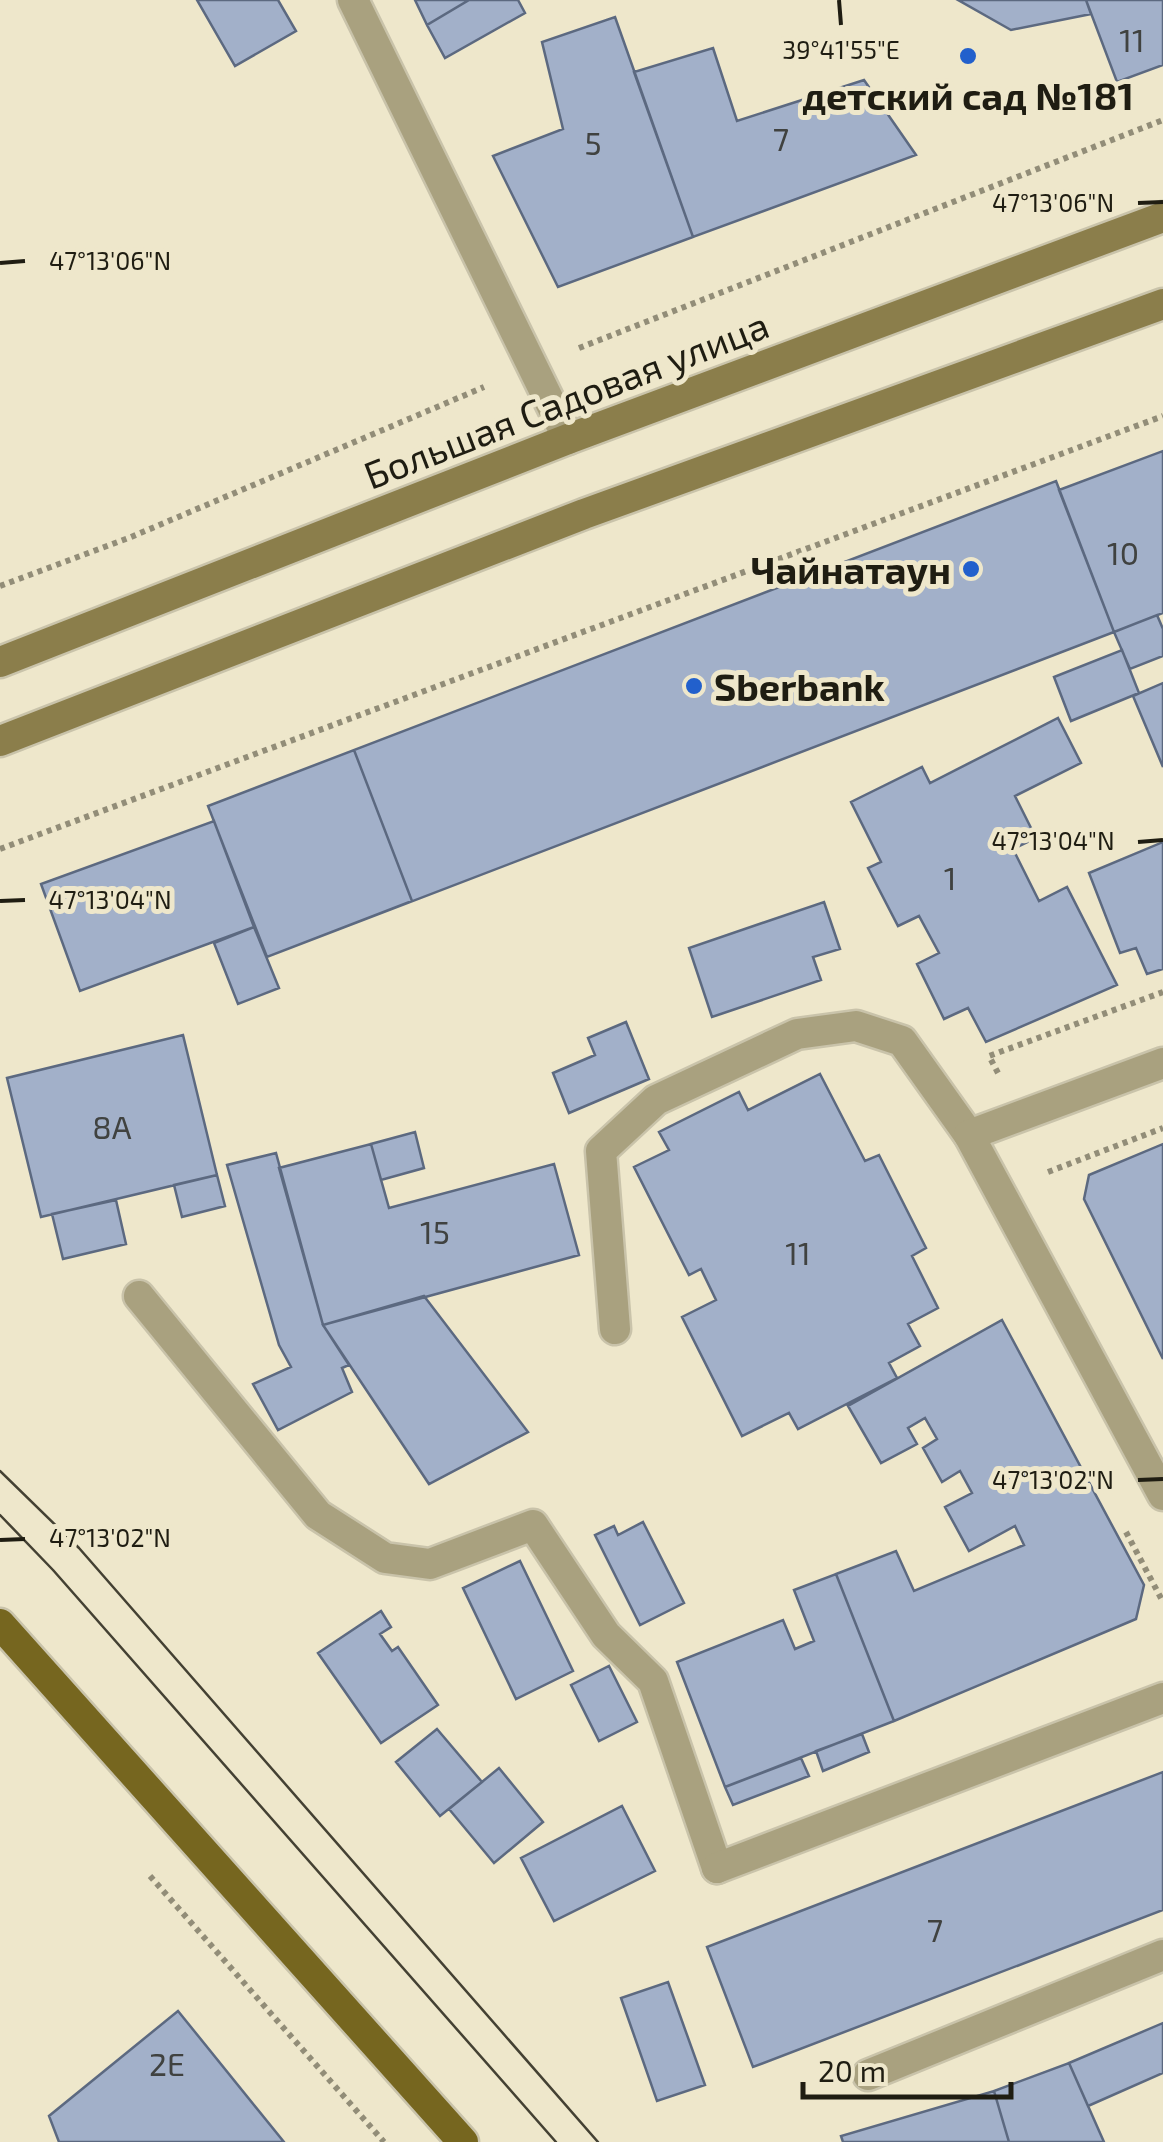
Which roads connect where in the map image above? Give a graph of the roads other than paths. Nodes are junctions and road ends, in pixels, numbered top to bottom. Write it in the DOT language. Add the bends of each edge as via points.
graph roads {
  1 [pos="353,0"];
  2 [pos="1163,218"];
  3 [pos="1163,304"];
  4 [pos="568,439"];
  5 [pos="0,662"];
  6 [pos="0,741"];
  7 [pos="1163,1063"];
  8 [pos="968,1135"];
  9 [pos="139,1296"];
  10 [pos="615,1328"];
  11 [pos="1163,1495"];
  12 [pos="0,1624"];
  13 [pos="1163,1698"];
  14 [pos="1163,1955"];
  15 [pos="868,2075"];
  16 [pos="464,2142"];
  1 -- 4 [label="street"];
  2 -- 4 [label="main road, Большая Садовая улица"];
  3 -- 6 [label="main road" via="584,514"];
  4 -- 5 [label="main road, Большая Садовая улица"];
  7 -- 8 [label="street"];
  8 -- 10 [label="street" via="902,1041 856,1026 797,1034 656,1100 601,1151"];
  8 -- 11 [label="street"];
  9 -- 13 [label="street" via="318,1516 385,1558 430,1564 533,1525 606,1635 652,1681 717,1868"];
  12 -- 16 [label="main road"];
  14 -- 15 [label="street"];
}
